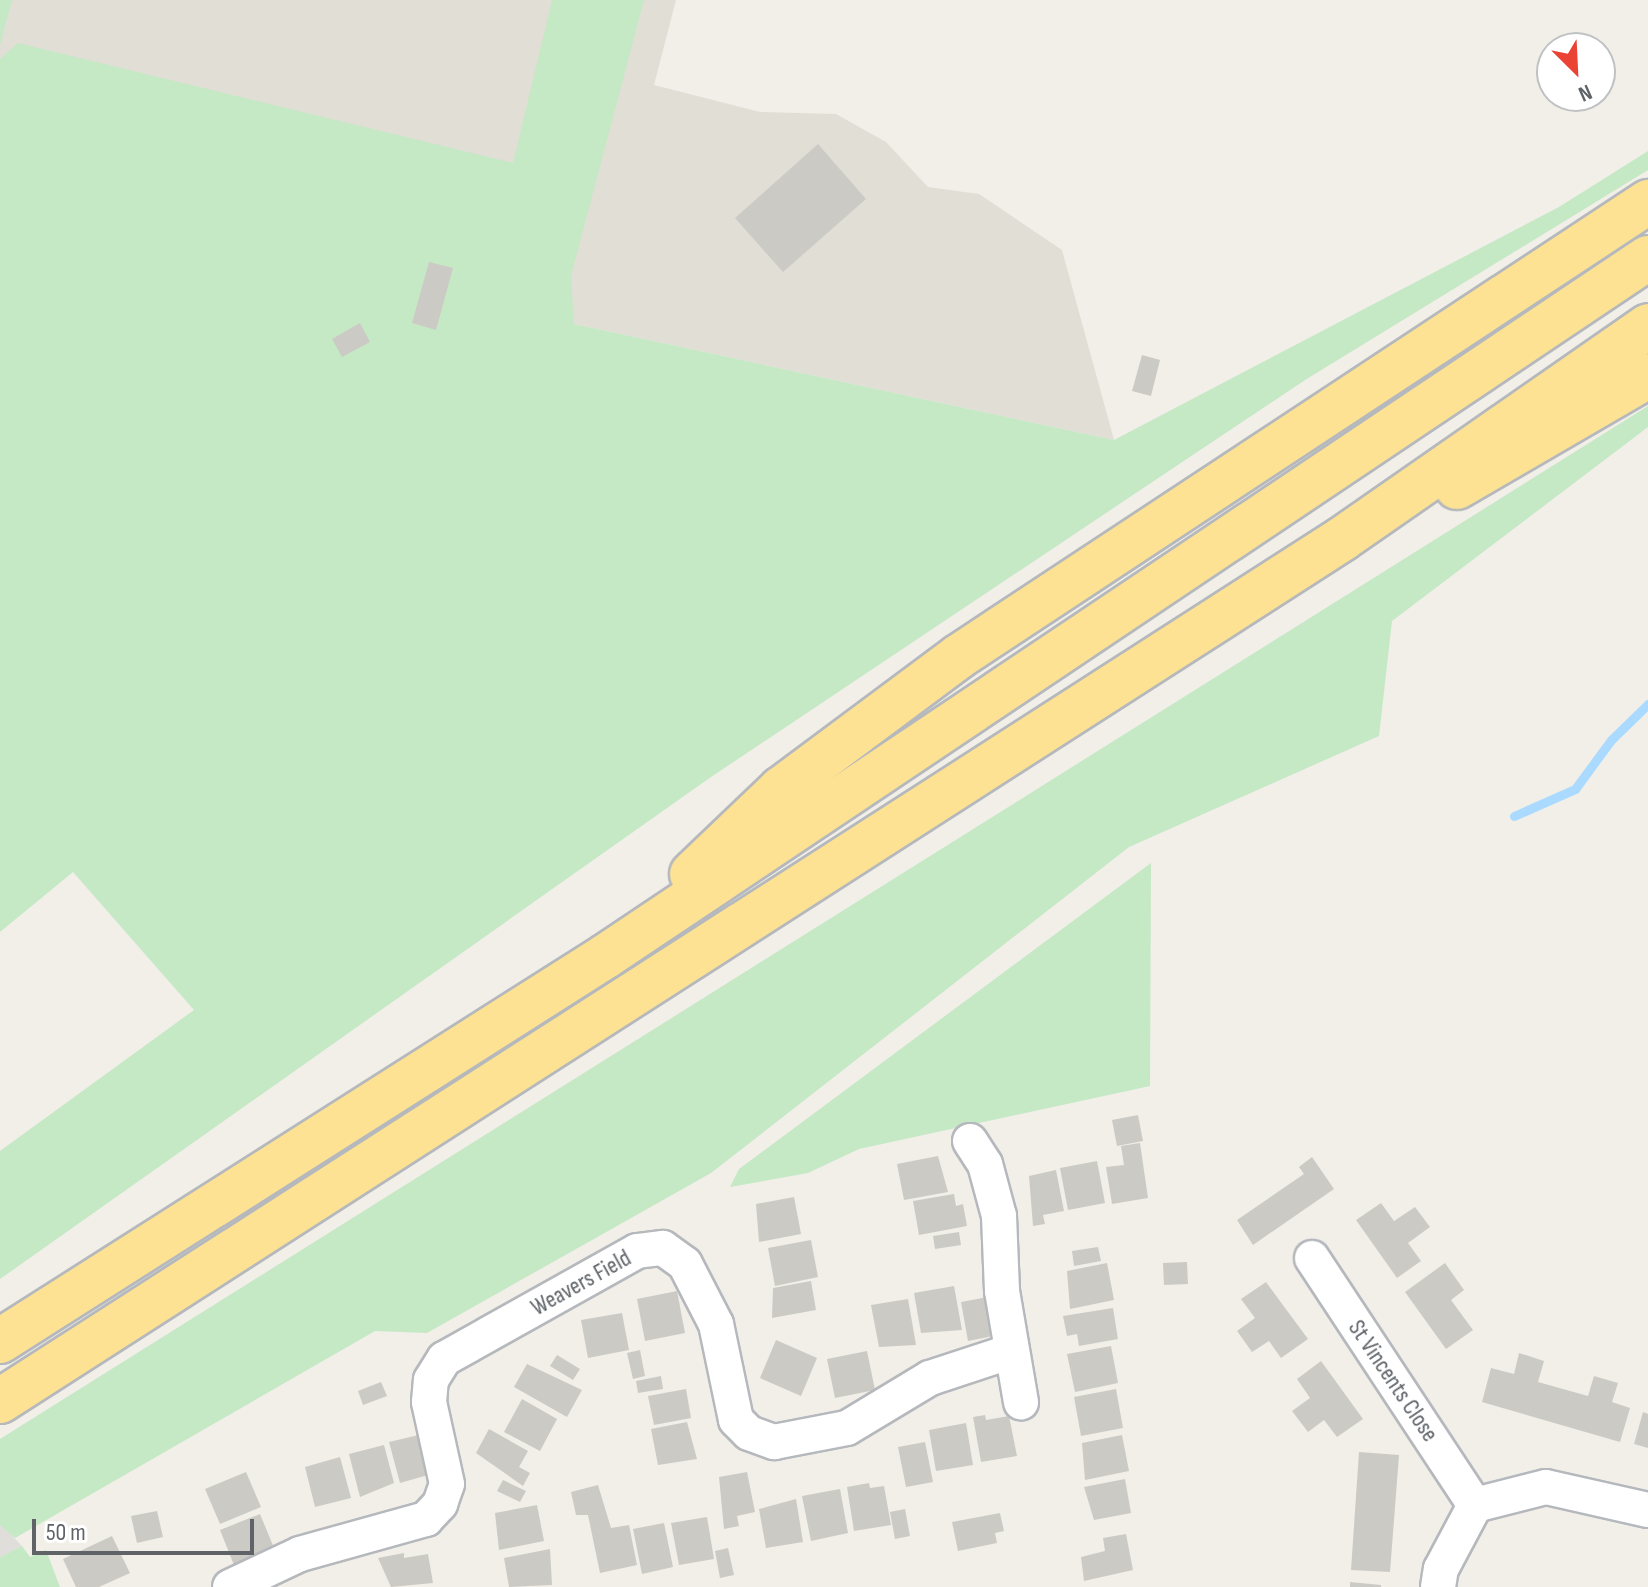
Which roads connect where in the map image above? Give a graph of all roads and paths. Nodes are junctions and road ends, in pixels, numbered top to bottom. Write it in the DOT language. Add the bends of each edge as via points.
graph roads {
  1 [pos="1648,202"];
  2 [pos="1648,258"];
  3 [pos="1648,326"];
  4 [pos="1648,376"];
  5 [pos="1342,539"];
  6 [pos="606,956"];
  7 [pos="970,1141"];
  8 [pos="1312,1258"];
  9 [pos="0,1341"];
  10 [pos="1012,1351"];
  11 [pos="0,1401"];
  12 [pos="1021,1402"];
  13 [pos="1475,1505"];
  14 [pos="1648,1510"];
  15 [pos="230,1587"];
  16 [pos="1438,1587"];
  1 -- 6 [label="highway" via="958,657 781,789"];
  2 -- 6 [label="highway"];
  3 -- 5 [label="highway"];
  4 -- 5 [label="highway" via="1479,478"];
  5 -- 11 [label="highway"];
  6 -- 9 [label="highway"];
  7 -- 10 [label="street" via="985,1164 999,1216"];
  8 -- 13 [label="street, St Vincents Close"];
  10 -- 12 [label="street"];
  10 -- 15 [label="street, Weavers Field" via="918,1383 847,1428 774,1442 749,1433 736,1420 716,1324 685,1264 663,1248 637,1251 444,1359 431,1380 429,1402 447,1484 440,1504 426,1519 300,1554"];
  13 -- 14 [label="street" via="1546,1487"];
  13 -- 16 [label="street" via="1441,1569"];
}
